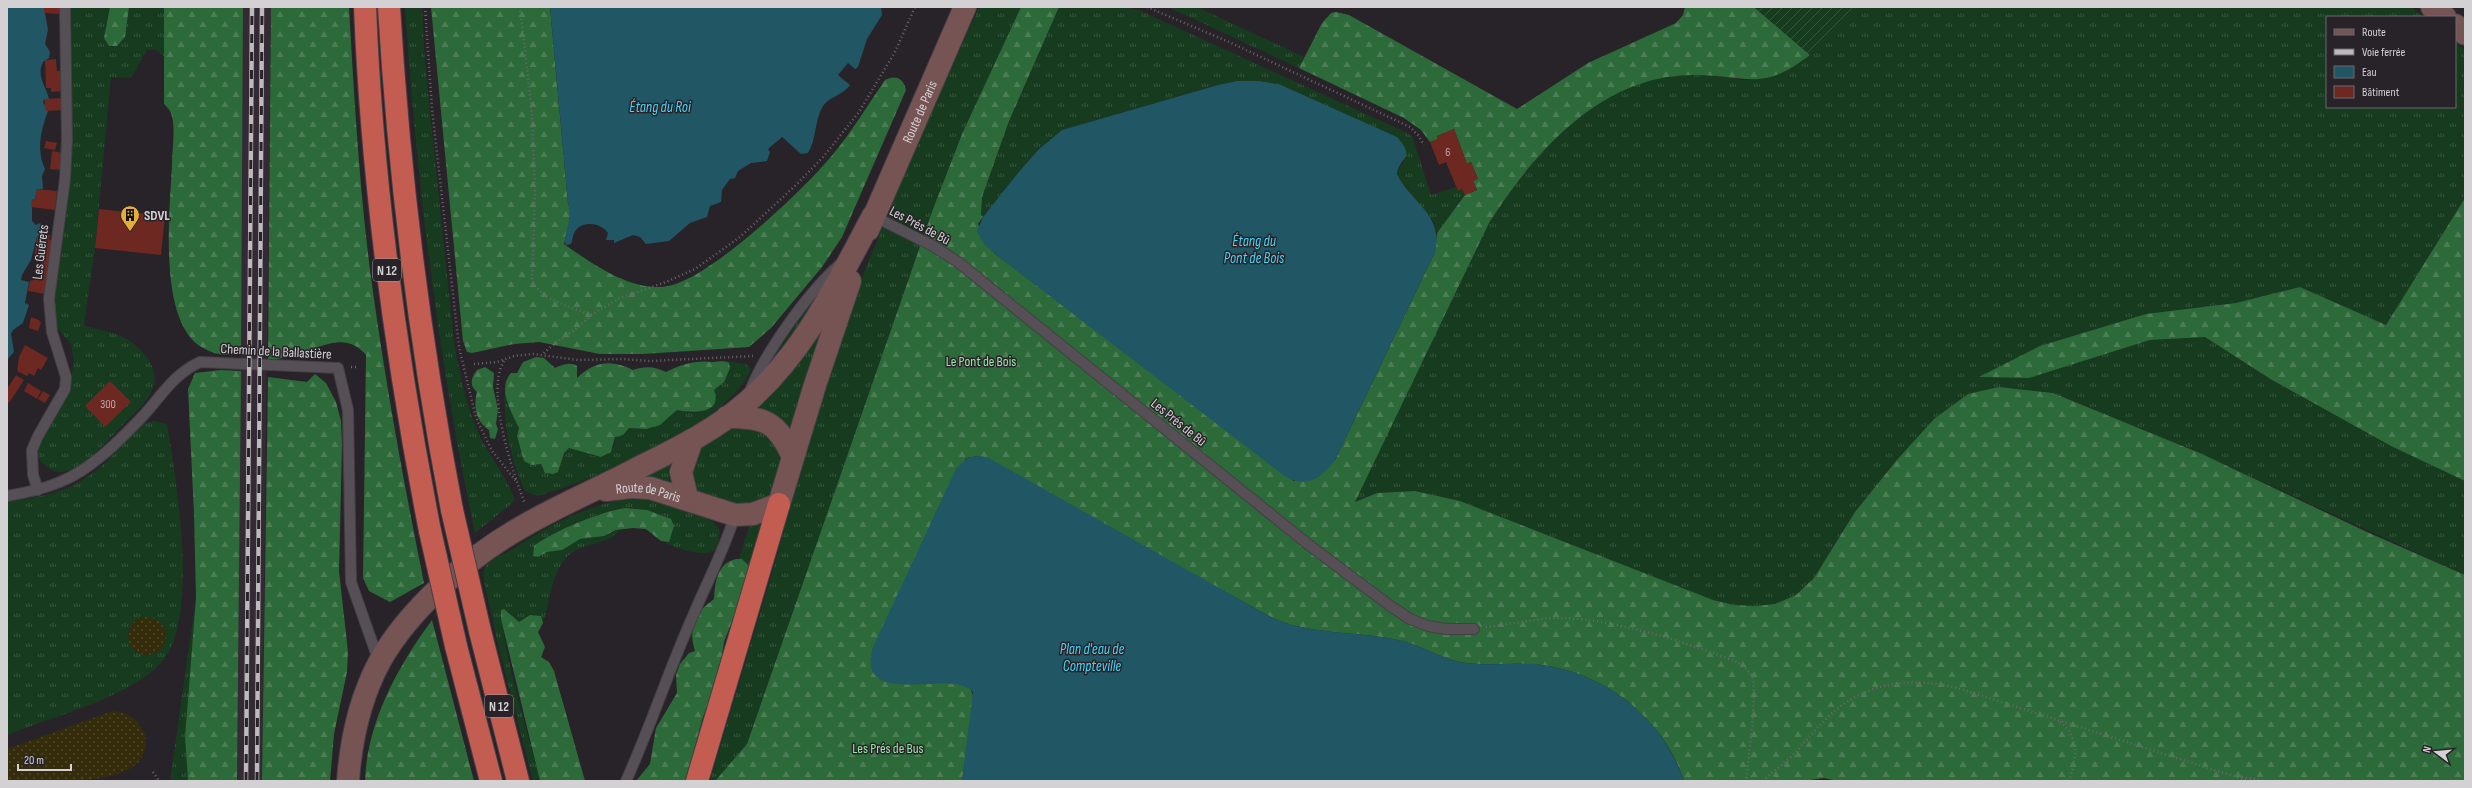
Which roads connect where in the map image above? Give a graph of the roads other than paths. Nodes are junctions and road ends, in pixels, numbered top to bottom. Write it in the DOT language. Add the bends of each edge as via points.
graph roads {
  1 [pos="65,7"];
  2 [pos="365,7"];
  3 [pos="389,7"];
  4 [pos="965,7"];
  5 [pos="2432,7"];
  6 [pos="2444,16"];
  7 [pos="2456,26"];
  8 [pos="2465,34"];
  9 [pos="873,216"];
  10 [pos="853,253"];
  11 [pos="746,403"];
  12 [pos="728,417"];
  13 [pos="692,440"];
  14 [pos="793,457"];
  15 [pos="38,490"];
  16 [pos="592,492"];
  17 [pos="7,496"];
  18 [pos="687,498"];
  19 [pos="779,504"];
  20 [pos="735,514"];
  21 [pos="1474,628"];
  22 [pos="379,663"];
  23 [pos="348,781"];
  24 [pos="491,781"];
  25 [pos="518,781"];
  26 [pos="626,781"];
  27 [pos="697,781"];
  1 -- 15 [label="lane, Les Guérets" via="67,140 49,299 52,332 66,376 62,395 32,450 33,475"];
  2 -- 24 [label="highway, N 12, bridge" via="376,171 390,296 406,400 430,531 456,646"];
  3 -- 25 [label="highway, N 12, bridge" via="409,243 428,376 452,510"];
  4 -- 9 [label="street, Route de Paris"];
  5 -- 6 [label="street"];
  7 -- 8 [label="street"];
  9 -- 10 [label="street, Route de Paris"];
  9 -- 14 [label="street, Route de Paris"];
  9 -- 21 [label="lane, Les Prés de Bû" via="933,246 958,262 1309,545 1400,612 1419,623 1437,628"];
  10 -- 11 [label="street, Route de Paris" via="798,348"];
  10 -- 11 [label="lane" via="823,279 767,356 758,370"];
  11 -- 12 [label="street, Route de Paris"];
  12 -- 13 [label="street, Route de Paris"];
  12 -- 14 [label="street" via="748,417 769,423 784,438"];
  13 -- 16 [label="street, Route de Paris"];
  13 -- 18 [label="street" via="681,472"];
  14 -- 19 [label="street, Route de Paris"];
  15 -- 17 [label="lane, Chemin de la Ballastière"];
  15 -- 22 [label="lane, Chemin de la Ballastière" via="85,469 138,420 168,384 200,362 338,368 348,410 351,582"];
  16 -- 18 [label="street, Route de Paris" via="641,487"];
  16 -- 22 [label="street" via="520,528 461,569 403,628"];
  18 -- 20 [label="street, Route de Paris"];
  19 -- 20 [label="street, Route de Paris" via="753,514"];
  19 -- 27 [label="highway"];
  20 -- 26 [label="lane" via="727,539 691,619"];
  22 -- 23 [label="street" via="358,717"];
}
